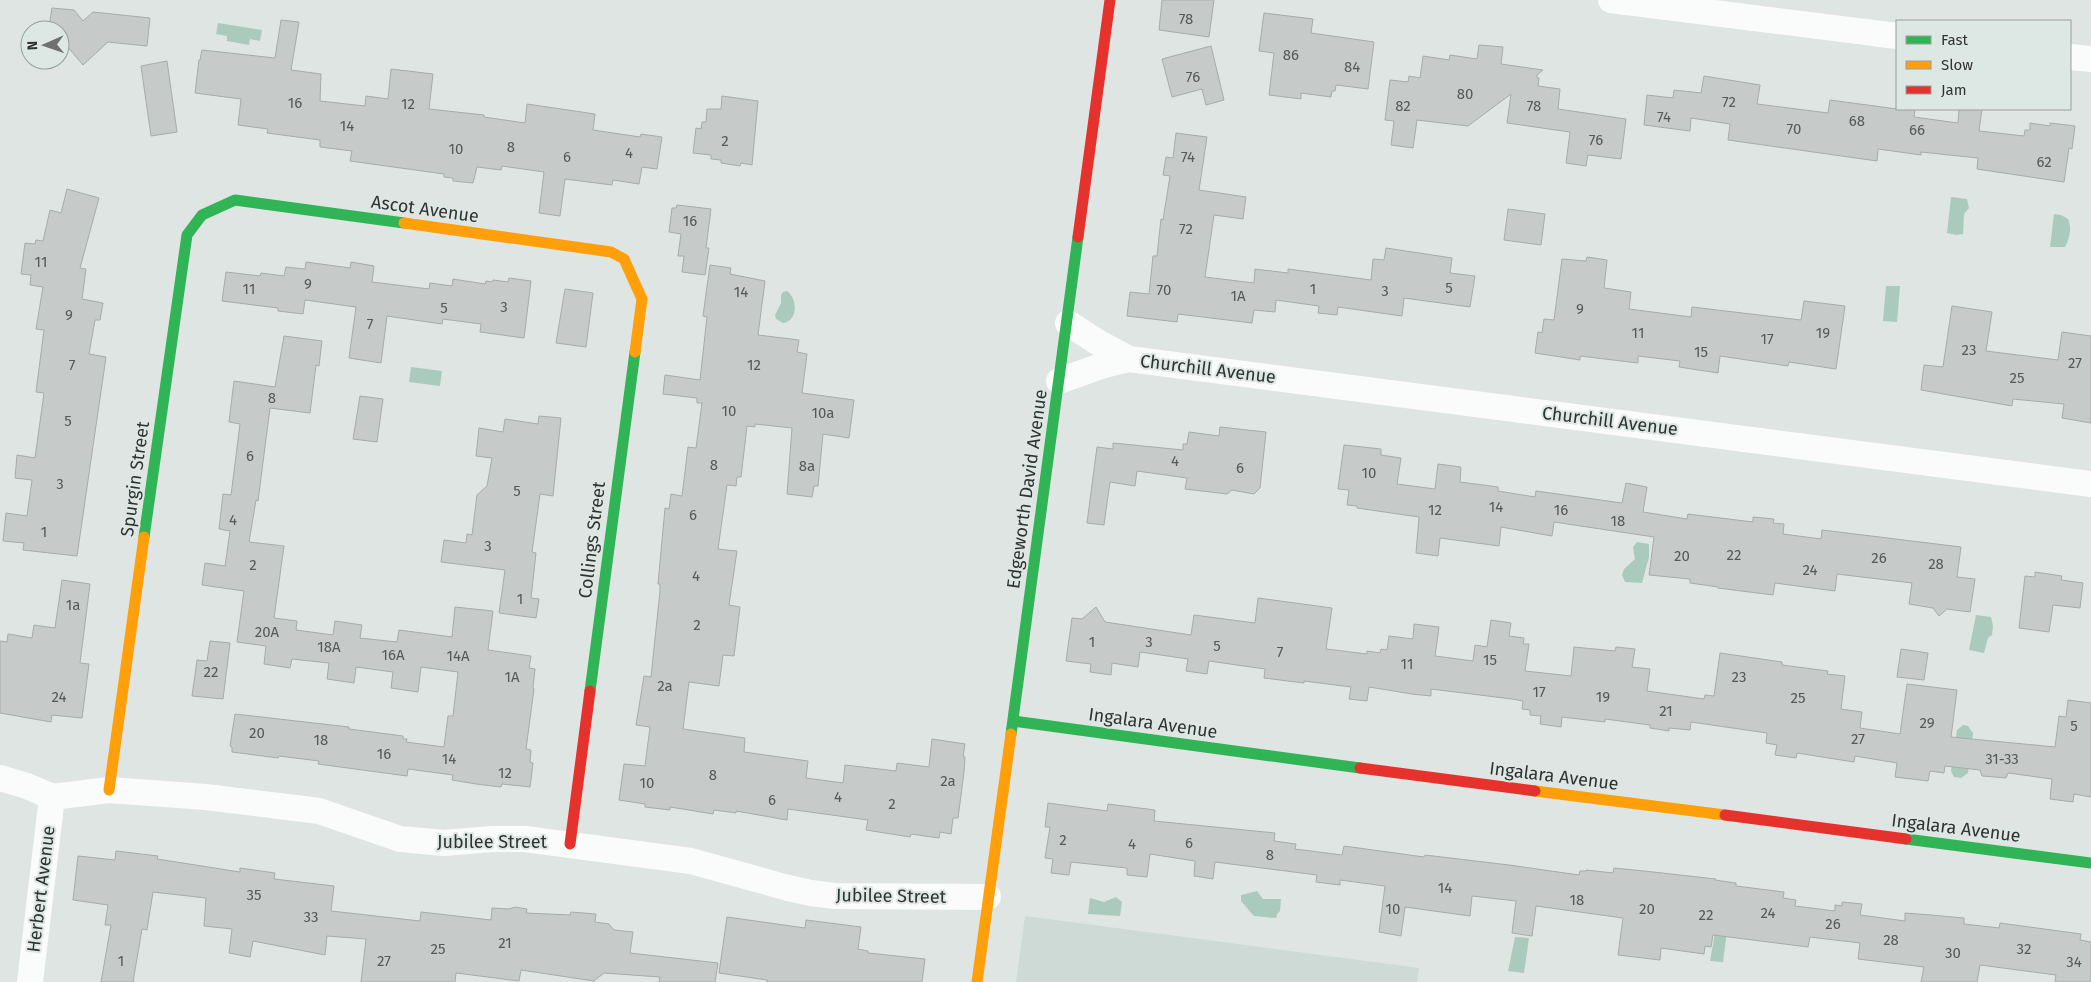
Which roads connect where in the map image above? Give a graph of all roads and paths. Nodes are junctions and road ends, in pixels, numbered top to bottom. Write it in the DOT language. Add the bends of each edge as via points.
graph roads {
  1 [pos="1110,0"];
  2 [pos="1611,0"];
  3 [pos="1766,10"];
  4 [pos="1896,36"];
  5 [pos="2071,57"];
  6 [pos="2091,59"];
  7 [pos="235,200"];
  8 [pos="611,252"];
  9 [pos="1068,323"];
  10 [pos="1129,359"];
  11 [pos="1059,381"];
  12 [pos="2091,484"];
  13 [pos="1013,721"];
  14 [pos="0,778"];
  15 [pos="109,790"];
  16 [pos="52,796"];
  17 [pos="570,844"];
  18 [pos="2091,863"];
  19 [pos="988,897"];
  20 [pos="30,982"];
  21 [pos="976,982"];
  1 -- 9 [label="street, Edgeworth David Avenue"];
  2 -- 3 [label="street"];
  3 -- 4 [label="street"];
  5 -- 6 [label="street"];
  7 -- 8 [label="street, Ascot Avenue"];
  7 -- 15 [label="street, Spurgin Street" via="202,214 187,235"];
  8 -- 17 [label="street, Collings Street" via="624,258 642,298"];
  9 -- 10 [label="street, Churchill Avenue"];
  9 -- 11 [label="street, Edgeworth David Avenue"];
  10 -- 11 [label="street, Churchill Avenue"];
  10 -- 12 [label="street, Churchill Avenue"];
  11 -- 13 [label="street, Edgeworth David Avenue"];
  13 -- 18 [label="street, Ingalara Avenue"];
  13 -- 19 [label="street, Edgeworth David Avenue"];
  14 -- 16 [label="street, Jubilee Street"];
  15 -- 16 [label="street, Jubilee Street"];
  15 -- 17 [label="street, Jubilee Street" via="206,797 319,812 400,839 444,843 492,838 526,839"];
  16 -- 20 [label="street, Herbert Avenue"];
  17 -- 19 [label="street, Jubilee Street" via="691,861 811,893"];
  19 -- 21 [label="street, Edgeworth David Avenue"];
}
